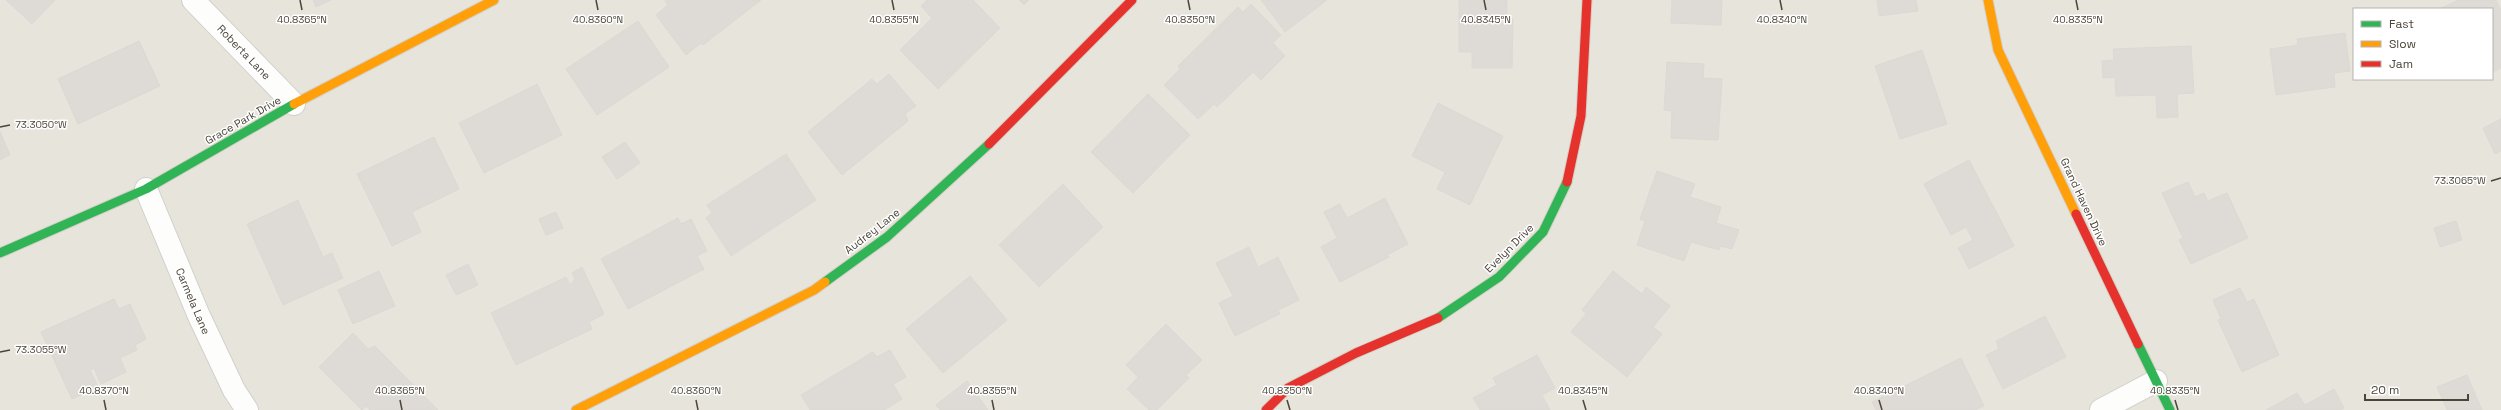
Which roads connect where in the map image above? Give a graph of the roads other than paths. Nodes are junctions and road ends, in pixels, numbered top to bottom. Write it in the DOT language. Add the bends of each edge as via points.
graph roads {
  1 [pos="193,0"];
  2 [pos="494,0"];
  3 [pos="1132,0"];
  4 [pos="1587,0"];
  5 [pos="1988,0"];
  6 [pos="294,104"];
  7 [pos="146,189"];
  8 [pos="0,253"];
  9 [pos="2156,381"];
  10 [pos="247,410"];
  11 [pos="576,410"];
  12 [pos="1266,410"];
  13 [pos="2101,410"];
  14 [pos="2170,410"];
  1 -- 6 [label="street, Roberta Lane"];
  2 -- 6 [label="street, Grace Park Drive"];
  3 -- 11 [label="street, Audrey Lane" via="963,170 887,237 814,290"];
  4 -- 12 [label="street, Evelyn Drive" via="1581,116 1569,177 1543,232 1499,277 1442,316 1356,353 1288,388"];
  5 -- 9 [label="street, Grand Haven Drive" via="1998,50"];
  6 -- 7 [label="street, Grace Park Drive"];
  7 -- 8 [label="street, Grace Park Drive"];
  7 -- 10 [label="street, Carmela Lane" via="199,316 234,390"];
  9 -- 13 [label="street"];
  9 -- 14 [label="street, Grand Haven Drive"];
}
